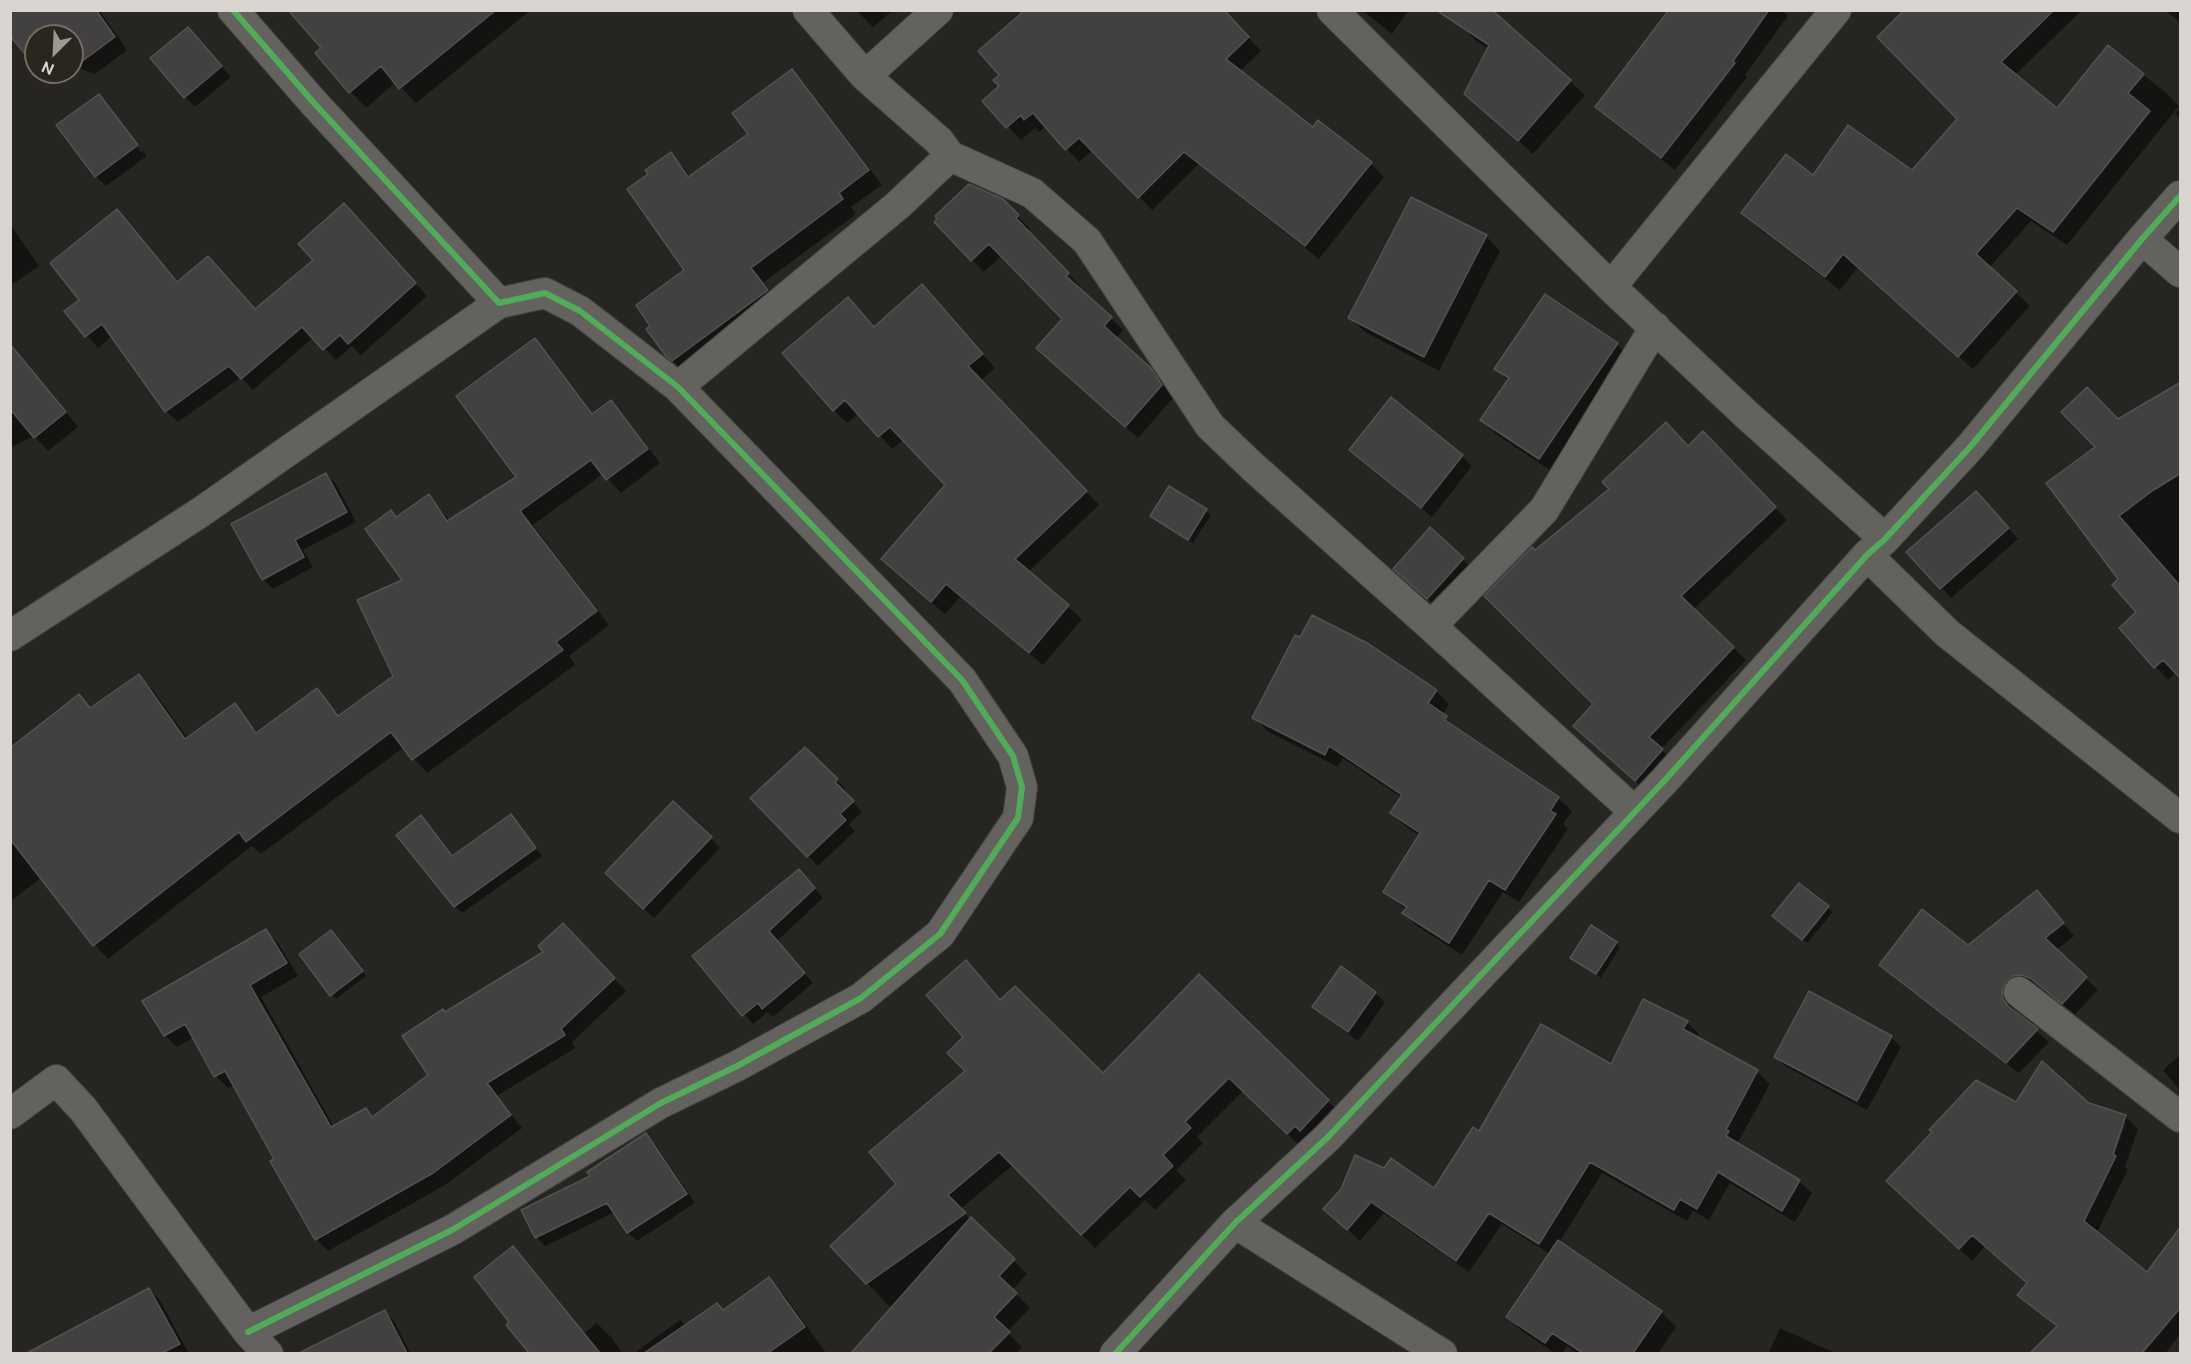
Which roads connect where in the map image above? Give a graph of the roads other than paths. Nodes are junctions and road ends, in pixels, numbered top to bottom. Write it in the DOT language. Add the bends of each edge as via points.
graph roads {
  1 [pos="232,10"];
  2 [pos="808,10"];
  3 [pos="938,10"];
  4 [pos="1332,10"];
  5 [pos="1836,10"];
  6 [pos="864,76"];
  7 [pos="950,156"];
  8 [pos="2181,196"];
  9 [pos="2142,239"];
  10 [pos="2181,272"];
  11 [pos="1611,287"];
  12 [pos="499,303"];
  13 [pos="1654,327"];
  14 [pos="678,387"];
  15 [pos="1876,547"];
  16 [pos="1431,626"];
  17 [pos="10,636"];
  18 [pos="1635,812"];
  19 [pos="2181,818"];
  20 [pos="2019,992"];
  21 [pos="10,1114"];
  22 [pos="2181,1117"];
  23 [pos="1235,1223"];
  24 [pos="248,1332"];
  25 [pos="268,1353"];
  26 [pos="1116,1353"];
  27 [pos="1442,1353"];
  1 -- 12 [label="street"];
  2 -- 6 [label="street"];
  3 -- 6 [label="street"];
  4 -- 11 [label="street"];
  5 -- 11 [label="street"];
  6 -- 7 [label="street" via="939,141"];
  7 -- 14 [label="street" via="898,205"];
  7 -- 16 [label="street" via="1032,193 1087,241 1210,426"];
  8 -- 9 [label="street"];
  9 -- 10 [label="street"];
  9 -- 15 [label="street" via="1971,446"];
  11 -- 13 [label="street"];
  12 -- 14 [label="street" via="544,293 580,310"];
  12 -- 17 [label="street" via="201,512"];
  13 -- 15 [label="street"];
  13 -- 16 [label="street" via="1544,510"];
  14 -- 24 [label="street" via="962,680 1012,756 1022,787 1018,818 940,934 861,998 661,1103 452,1230"];
  15 -- 18 [label="street"];
  15 -- 19 [label="street" via="1947,633"];
  16 -- 18 [label="street"];
  18 -- 23 [label="street" via="1328,1137"];
  20 -- 22 [label="street"];
  21 -- 24 [label="street" via="57,1080 83,1109"];
  23 -- 26 [label="street"];
  23 -- 27 [label="street"];
  24 -- 25 [label="street"];
}
